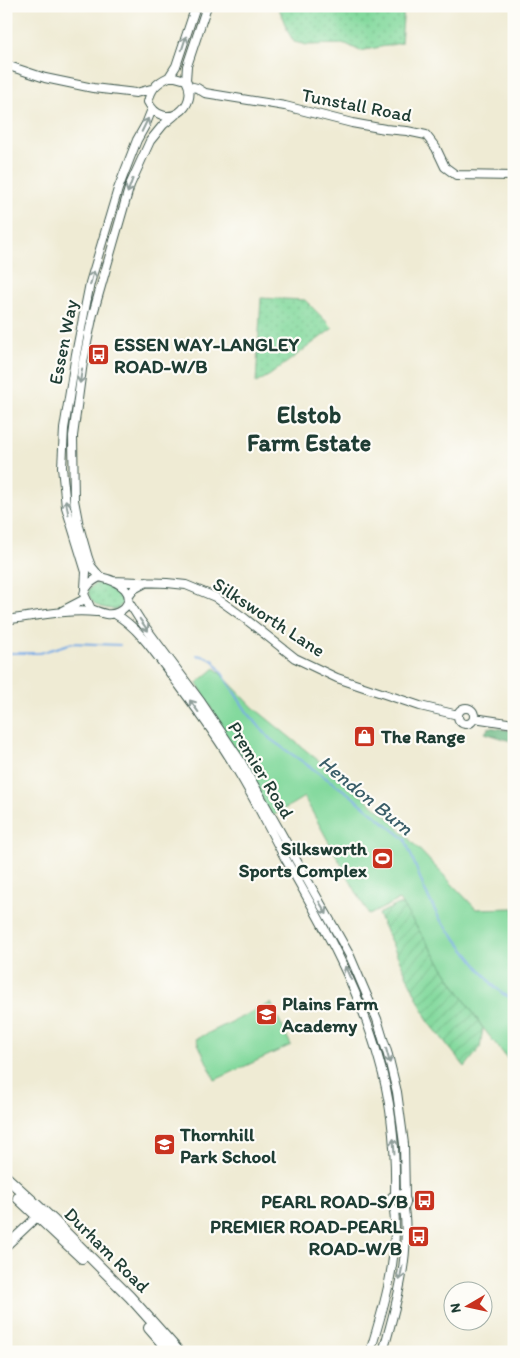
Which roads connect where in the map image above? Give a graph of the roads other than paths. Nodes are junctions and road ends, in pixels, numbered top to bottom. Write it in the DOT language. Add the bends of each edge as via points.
graph roads {
  1 [pos="196,6"];
  2 [pos="207,6"];
  3 [pos="6,65"];
  4 [pos="169,77"];
  5 [pos="188,83"];
  6 [pos="151,89"];
  7 [pos="136,93"];
  8 [pos="205,93"];
  9 [pos="187,105"];
  10 [pos="150,106"];
  11 [pos="174,116"];
  12 [pos="514,176"];
  13 [pos="100,577"];
  14 [pos="114,581"];
  15 [pos="146,582"];
  16 [pos="85,588"];
  17 [pos="85,599"];
  18 [pos="129,599"];
  19 [pos="58,613"];
  20 [pos="100,613"];
  21 [pos="115,614"];
  22 [pos="6,620"];
  23 [pos="458,715"];
  24 [pos="474,718"];
  25 [pos="514,724"];
  26 [pos="6,1177"];
  27 [pos="6,1187"];
  28 [pos="394,1195"];
  29 [pos="405,1196"];
  30 [pos="404,1208"];
  31 [pos="394,1209"];
  32 [pos="41,1213"];
  33 [pos="6,1246"];
  34 [pos="170,1352"];
  35 [pos="179,1352"];
  36 [pos="370,1352"];
  37 [pos="382,1352"];
  4 -- 1 [label="main road, one-way" via="176,66"];
  2 -- 5 [label="main road" via="187,66"];
  3 -- 7 [label="main road" via="68,83"];
  4 -- 5 [label="main road, Tunstall Road" via="175,76"];
  4 -- 6 [label="main road"];
  5 -- 8 [label="main road, Tunstall Road"];
  5 -- 9 [label="main road" via="190,98"];
  6 -- 7 [label="main road"];
  6 -- 10 [label="main road"];
  7 -- 10 [label="main road"];
  8 -- 9 [label="main road"];
  8 -- 12 [label="main road, Tunstall Road" via="285,106 385,130 426,135 445,167 456,175"];
  9 -- 11 [label="main road"];
  10 -- 11 [label="main road" via="167,117"];
  16 -- 10 [label="main road, Essen Way, one-way" via="86,572 66,507 62,467 64,429 90,283 118,189 146,124"];
  11 -- 13 [label="main road, Essen Way, one-way" via="150,141 130,185 93,314 76,405 74,500 88,558"];
  13 -- 14 [label="main road, Premier Road"];
  13 -- 16 [label="main road"];
  14 -- 15 [label="main road, Silksworth Lane"];
  14 -- 18 [label="main road, Premier Road" via="125,589"];
  15 -- 18 [label="main road" via="134,589"];
  15 -- 23 [label="main road, Silksworth Lane" via="186,585 215,597 295,658 337,678 420,706"];
  16 -- 17 [label="main road"];
  17 -- 19 [label="main road"];
  17 -- 20 [label="main road" via="91,609"];
  18 -- 21 [label="main road" via="125,607"];
  18 -- 29 [label="main road, Premier Road, one-way" via="140,620 240,760 350,956 388,1055 404,1144"];
  19 -- 20 [label="main road"];
  19 -- 22 [label="main road"];
  20 -- 21 [label="main road"];
  28 -- 21 [label="main road, Premier Road, one-way" via="393,1127 387,1089 367,1021 346,969 234,764 155,653 133,626"];
  23 -- 24 [label="main road, Silksworth Lane" via="464,724"];
  23 -- 24 [label="main road, Silksworth Lane" via="467,708 472,710"];
  24 -- 25 [label="main road, Silksworth Lane"];
  26 -- 32 [label="highway, Durham Road"];
  27 -- 32 [label="highway, Durham Road"];
  28 -- 29 [label="main road"];
  28 -- 31 [label="main road" via="389,1202"];
  29 -- 30 [label="main road"];
  30 -- 31 [label="main road"];
  30 -- 37 [label="main road, one-way" via="406,1251"];
  31 -- 36 [label="main road" via="396,1225 391,1266"];
  32 -- 33 [label="main road"];
  32 -- 34 [label="highway, Durham Road"];
  32 -- 35 [label="highway, Durham Road" via="130,1297"];
}
